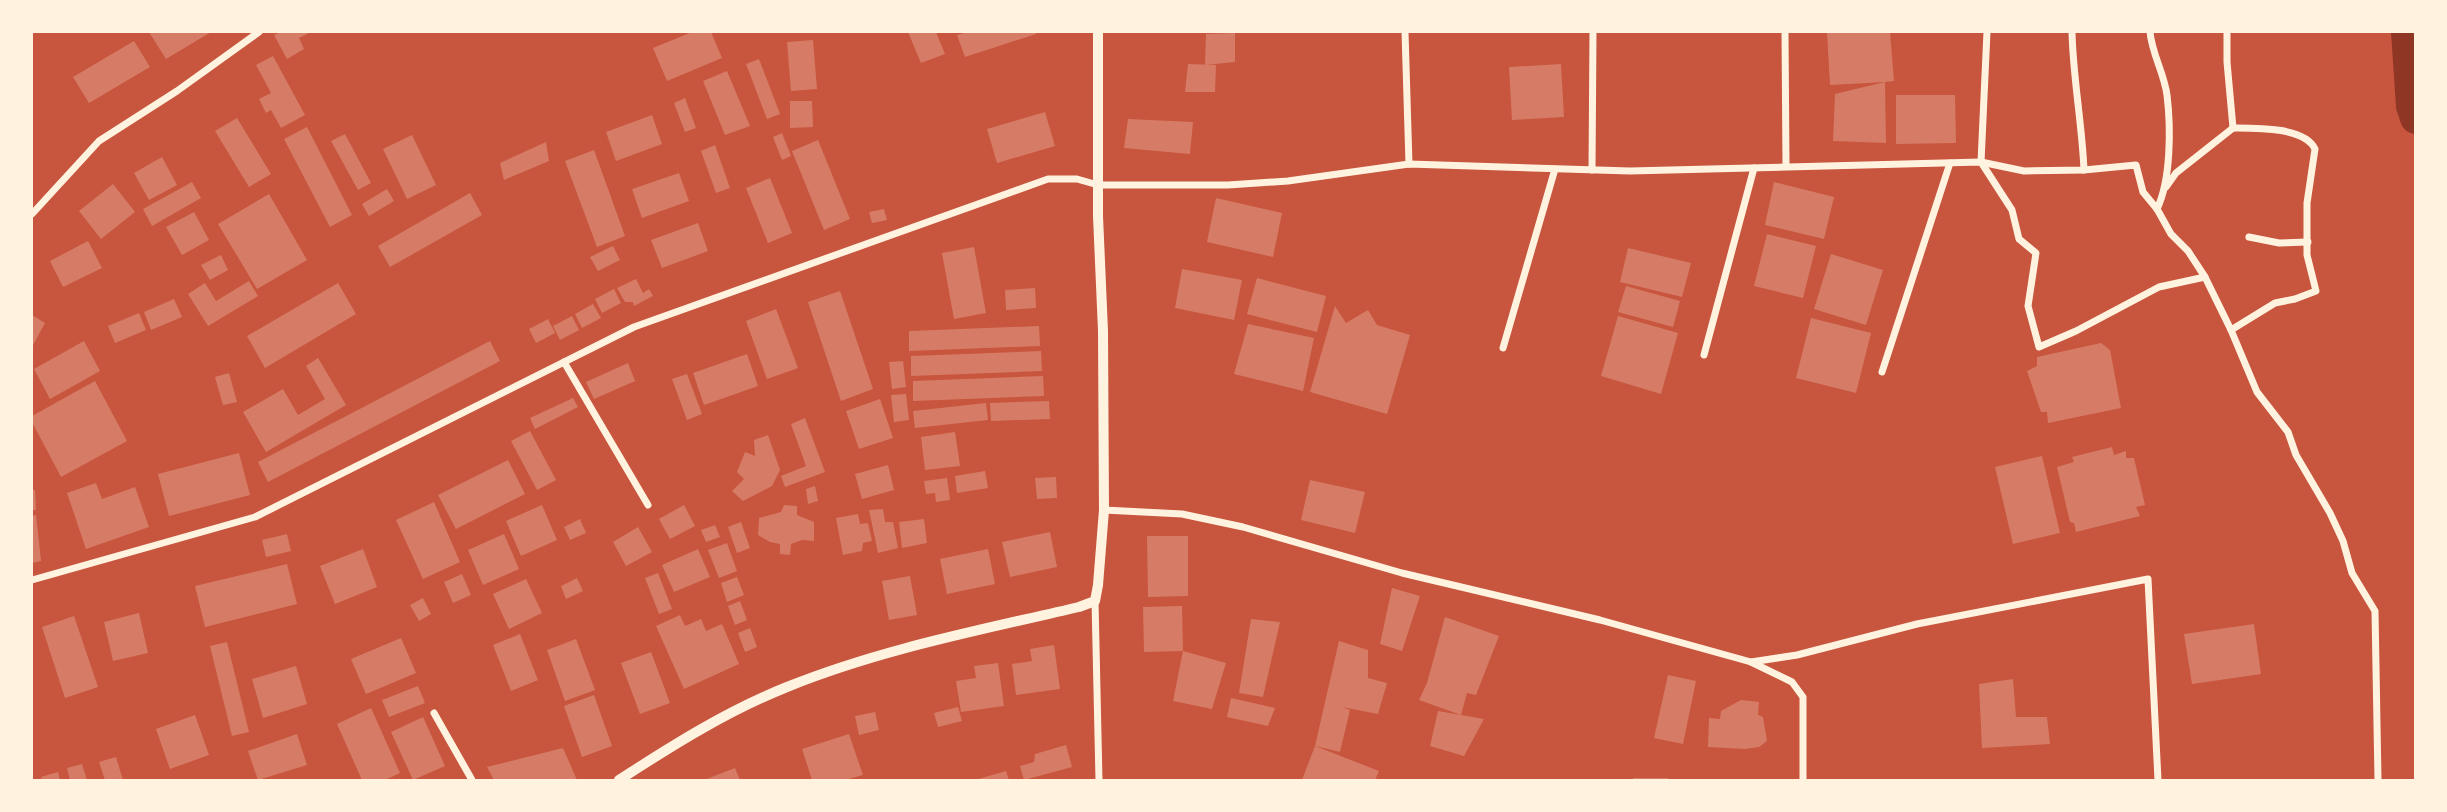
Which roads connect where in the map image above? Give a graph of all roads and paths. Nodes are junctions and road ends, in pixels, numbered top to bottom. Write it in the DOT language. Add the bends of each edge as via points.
graph roads {
  1 [pos="259,32"];
  2 [pos="1098,32"];
  3 [pos="1405,32"];
  4 [pos="1592,32"];
  5 [pos="1786,32"];
  6 [pos="1987,32"];
  7 [pos="2072,32"];
  8 [pos="2150,32"];
  9 [pos="2227,32"];
  10 [pos="2233,128"];
  11 [pos="1981,162"];
  12 [pos="1950,163"];
  13 [pos="1409,164"];
  14 [pos="1786,165"];
  15 [pos="1754,168"];
  16 [pos="1555,169"];
  17 [pos="1592,170"];
  18 [pos="2084,170"];
  19 [pos="1098,185"];
  20 [pos="2166,187"];
  21 [pos="2157,209"];
  22 [pos="32,214"];
  23 [pos="2249,237"];
  24 [pos="2308,242"];
  25 [pos="2205,277"];
  26 [pos="2231,330"];
  27 [pos="1503,348"];
  28 [pos="1704,355"];
  29 [pos="564,362"];
  30 [pos="1882,372"];
  31 [pos="648,505"];
  32 [pos="1104,510"];
  33 [pos="32,580"];
  34 [pos="1095,601"];
  35 [pos="1751,662"];
  36 [pos="434,713"];
  37 [pos="472,780"];
  38 [pos="620,780"];
  39 [pos="1099,780"];
  40 [pos="1803,780"];
  41 [pos="2158,780"];
  42 [pos="2378,780"];
  1 -- 22 [label="street" via="99,141"];
  2 -- 19 [label="street"];
  3 -- 13 [label="street"];
  4 -- 17 [label="street"];
  5 -- 14 [label="street"];
  6 -- 11 [label="street"];
  7 -- 18 [label="street"];
  8 -- 20 [label="street" via="2167,94"];
  9 -- 10 [label="street"];
  10 -- 20 [label="street" via="2176,173"];
  10 -- 24 [label="street" via="2289,132 2307,138 2315,149"];
  11 -- 12 [label="street"];
  11 -- 18 [label="street" via="2024,171"];
  11 -- 25 [label="street" via="2012,210 2019,239 2036,253 2028,306 2039,347 2159,287"];
  12 -- 14 [label="street"];
  12 -- 30 [label="street"];
  13 -- 16 [label="street"];
  13 -- 19 [label="street" via="1289,181"];
  14 -- 15 [label="street"];
  15 -- 17 [label="street"];
  15 -- 28 [label="street"];
  16 -- 17 [label="street"];
  16 -- 27 [label="street"];
  18 -- 21 [label="street" via="2136,165 2143,192"];
  19 -- 29 [label="street" via="1048,179 634,327"];
  19 -- 32 [label="street"];
  20 -- 21 [label="street"];
  21 -- 25 [label="street"];
  23 -- 24 [label="street"];
  24 -- 26 [label="street" via="2316,291 2276,303"];
  25 -- 26 [label="street"];
  26 -- 42 [label="street" via="2257,392 2288,432 2339,532 2352,573 2375,611"];
  29 -- 31 [label="street"];
  29 -- 33 [label="street" via="255,517"];
  32 -- 34 [label="street"];
  32 -- 35 [label="street" via="1182,514 1243,527 1402,573"];
  34 -- 38 [label="street" via="930,640 787,687 715,720"];
  34 -- 39 [label="street"];
  35 -- 40 [label="street" via="1792,682 1803,697"];
  35 -- 41 [label="street" via="2148,579"];
  36 -- 37 [label="street"];
}
